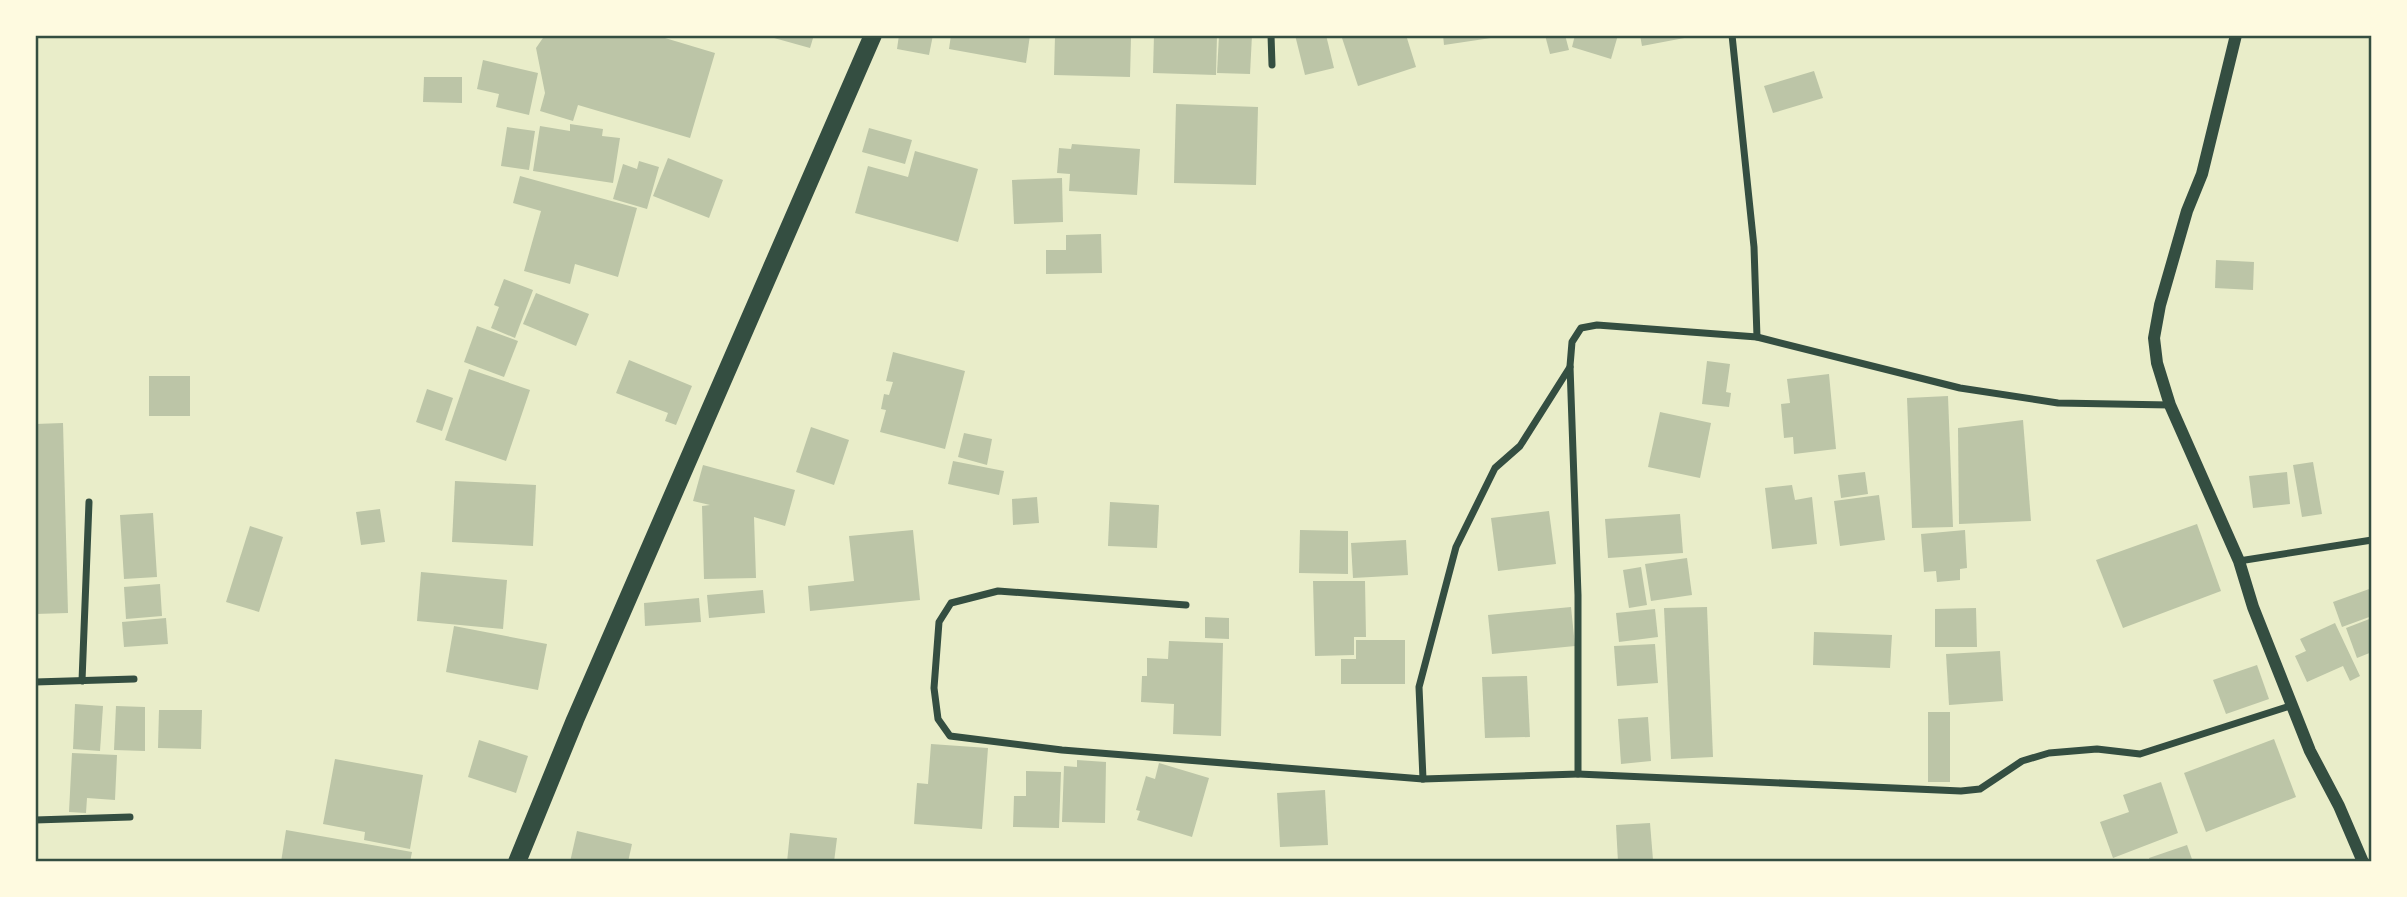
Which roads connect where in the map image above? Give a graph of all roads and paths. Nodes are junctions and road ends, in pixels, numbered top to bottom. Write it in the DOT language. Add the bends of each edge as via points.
graph roads {
  1 [pos="873,35"];
  2 [pos="1270,35"];
  3 [pos="1732,35"];
  4 [pos="2236,35"];
  5 [pos="1272,65"];
  6 [pos="1758,337"];
  7 [pos="1570,366"];
  8 [pos="2170,405"];
  9 [pos="89,502"];
  10 [pos="2372,540"];
  11 [pos="2239,561"];
  12 [pos="1186,605"];
  13 [pos="134,679"];
  14 [pos="82,681"];
  15 [pos="35,682"];
  16 [pos="2293,705"];
  17 [pos="1578,774"];
  18 [pos="1423,779"];
  19 [pos="130,817"];
  20 [pos="35,820"];
  21 [pos="517,862"];
  22 [pos="2363,862"];
  1 -- 21 [label="main road"];
  2 -- 5 [label="street"];
  3 -- 6 [label="street" via="1754,247"];
  4 -- 8 [label="street" via="2202,174 2160,304 2154,338"];
  6 -- 7 [label="street" via="1597,325 1581,328 1572,342"];
  6 -- 8 [label="street" via="1960,388 2077,405"];
  7 -- 17 [label="street" via="1578,595"];
  7 -- 18 [label="street" via="1520,446 1495,468 1455,547 1419,687"];
  8 -- 11 [label="street"];
  9 -- 14 [label="street"];
  10 -- 11 [label="street"];
  11 -- 16 [label="street"];
  12 -- 18 [label="street" via="999,591 951,603 939,622 934,688 938,719 950,736 1037,747"];
  13 -- 14 [label="street"];
  14 -- 15 [label="street"];
  16 -- 17 [label="street" via="2140,754 2097,749 2049,752 2022,761 1980,789 1961,791"];
  16 -- 22 [label="street"];
  17 -- 18 [label="street"];
  19 -- 20 [label="street"];
}
